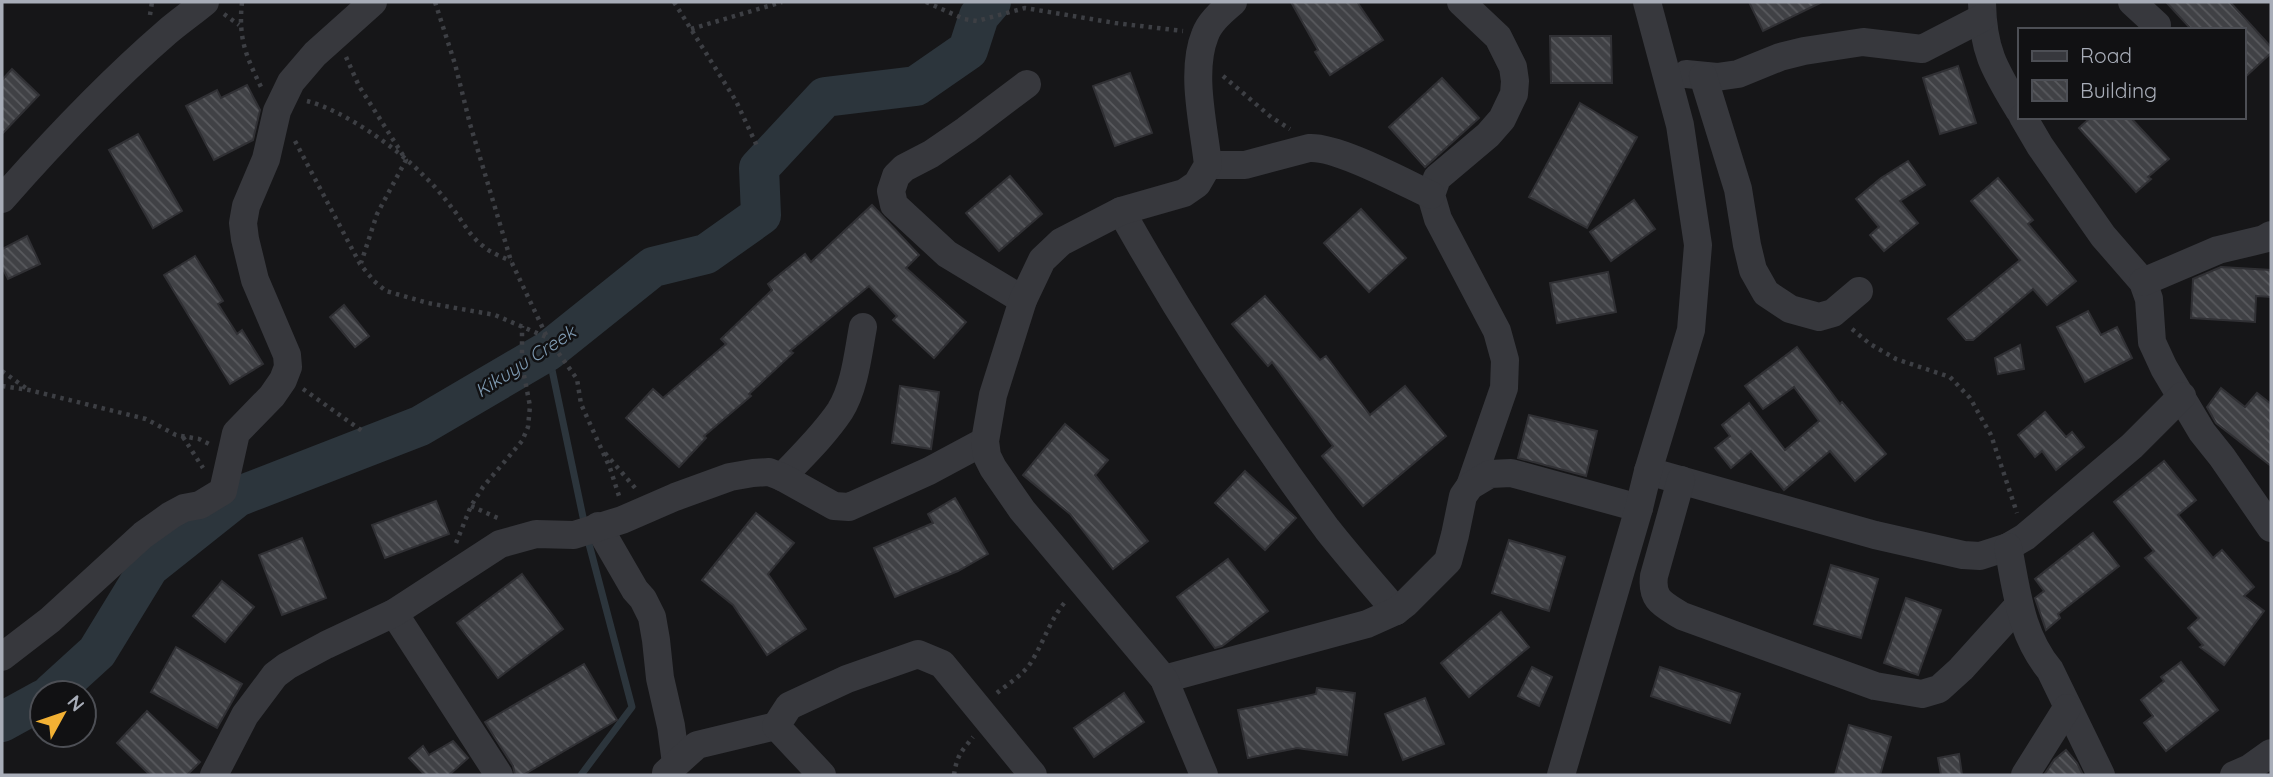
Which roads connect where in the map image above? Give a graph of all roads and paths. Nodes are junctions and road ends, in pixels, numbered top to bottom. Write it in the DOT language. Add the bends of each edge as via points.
graph roads {
  1 [pos="242,2"];
  2 [pos="373,2"];
  3 [pos="435,2"];
  4 [pos="674,2"];
  5 [pos="782,2"];
  6 [pos="926,2"];
  7 [pos="1233,2"];
  8 [pos="1461,2"];
  9 [pos="1647,2"];
  10 [pos="2132,2"];
  11 [pos="201,3"];
  12 [pos="1982,10"];
  13 [pos="2157,25"];
  14 [pos="691,29"];
  15 [pos="341,31"];
  16 [pos="1202,46"];
  17 [pos="1666,72"];
  18 [pos="1703,76"];
  19 [pos="1027,84"];
  20 [pos="280,104"];
  21 [pos="2018,108"];
  22 [pos="2024,119"];
  23 [pos="757,146"];
  24 [pos="1319,147"];
  25 [pos="406,160"];
  26 [pos="1208,165"];
  27 [pos="1431,195"];
  28 [pos="2,199"];
  29 [pos="1121,211"];
  30 [pos="2271,235"];
  31 [pos="511,261"];
  32 [pos="360,264"];
  33 [pos="2143,282"];
  34 [pos="1859,291"];
  35 [pos="1023,300"];
  36 [pos="1833,313"];
  37 [pos="522,326"];
  38 [pos="863,327"];
  39 [pos="547,337"];
  40 [pos="2,371"];
  41 [pos="283,380"];
  42 [pos="2,386"];
  43 [pos="29,390"];
  44 [pos="2182,396"];
  45 [pos="365,433"];
  46 [pos="183,437"];
  47 [pos="985,441"];
  48 [pos="601,448"];
  49 [pos="233,453"];
  50 [pos="1648,471"];
  51 [pos="782,477"];
  52 [pos="1681,480"];
  53 [pos="1470,486"];
  54 [pos="216,496"];
  55 [pos="653,507"];
  56 [pos="1639,509"];
  57 [pos="610,523"];
  58 [pos="2271,528"];
  59 [pos="2017,542"];
  60 [pos="445,580"];
  61 [pos="1084,583"];
  62 [pos="2018,606"];
  63 [pos="1395,611"];
  64 [pos="394,613"];
  65 [pos="2,657"];
  66 [pos="1164,679"];
  67 [pos="2067,708"];
  68 [pos="983,715"];
  69 [pos="776,726"];
  70 [pos="2271,753"];
  71 [pos="670,769"];
  72 [pos="216,774"];
  73 [pos="499,775"];
  74 [pos="822,775"];
  75 [pos="954,775"];
  76 [pos="1033,775"];
  77 [pos="1204,775"];
  78 [pos="1561,775"];
  79 [pos="2025,775"];
  80 [pos="2101,775"];
  81 [pos="2234,775"];
  1 -- 20 [label="path" via="243,46 263,92"];
  2 -- 15 [label="street"];
  3 -- 31 [label="path"];
  4 -- 14 [label="path"];
  5 -- 14 [label="path"];
  6 -- 16 [label="path" via="964,19 977,21 1025,8 1115,23"];
  7 -- 16 [label="street" via="1218,15"];
  8 -- 27 [label="street" via="1498,37 1513,67 1514,94 1502,119 1437,178"];
  9 -- 17 [label="street"];
  10 -- 13 [label="street"];
  11 -- 28 [label="street" via="49,145"];
  12 -- 18 [label="street" via="1922,49 1863,42 1780,57 1738,74"];
  12 -- 21 [label="street" via="1989,57"];
  14 -- 23 [label="path" via="736,101"];
  15 -- 20 [label="street" via="290,82"];
  15 -- 25 [label="path" via="348,65"];
  16 -- 24 [label="path" via="1235,85 1271,117"];
  16 -- 26 [label="street" via="1198,78"];
  17 -- 18 [label="street"];
  17 -- 50 [label="street" via="1680,125 1698,245 1691,330"];
  18 -- 36 [label="street" via="1738,189 1753,270 1766,293 1790,309 1819,317"];
  19 -- 35 [label="street" via="905,168 896,176 891,191 894,205 947,254"];
  20 -- 25 [label="path" via="321,104"];
  20 -- 32 [label="path"];
  20 -- 41 [label="street" via="243,223 256,280 287,355"];
  22 -- 33 [label="street" via="2103,236"];
  24 -- 26 [label="street" via="1245,165"];
  24 -- 27 [label="street"];
  25 -- 31 [label="path" via="484,247"];
  25 -- 32 [label="path" via="377,214"];
  26 -- 29 [label="street" via="1197,184 1184,193"];
  27 -- 53 [label="street" via="1438,219 1497,331 1505,360 1504,388"];
  29 -- 35 [label="street" via="1051,250 1035,271"];
  29 -- 63 [label="street" via="1171,299 1270,450 1328,531"];
  30 -- 33 [label="street" via="2218,250"];
  31 -- 39 [label="path"];
  32 -- 37 [label="path" via="386,290 495,315"];
  33 -- 44 [label="street" via="2152,342"];
  34 -- 36 [label="street"];
  35 -- 47 [label="street" via="993,395"];
  36 -- 59 [label="path" via="1896,359 1950,376 1970,398 1991,435"];
  37 -- 39 [label="path"];
  37 -- 60 [label="path" via="528,427 471,506"];
  38 -- 51 [label="street" via="841,409"];
  39 -- 48 [label="path" via="578,379 581,404"];
  40 -- 43 [label="path"];
  41 -- 45 [label="path"];
  41 -- 49 [label="street" via="236,433"];
  42 -- 43 [label="path"];
  43 -- 46 [label="path" via="146,419"];
  44 -- 58 [label="street" via="2202,432"];
  44 -- 59 [label="street" via="2132,446"];
  46 -- 49 [label="path"];
  46 -- 54 [label="path"];
  47 -- 51 [label="street" via="849,507 834,506"];
  47 -- 61 [label="street" via="987,456 1003,485"];
  48 -- 55 [label="path"];
  48 -- 57 [label="path" via="618,492"];
  49 -- 54 [label="street" via="226,486"];
  50 -- 52 [label="street"];
  50 -- 56 [label="street"];
  51 -- 55 [label="street" via="769,472 730,477"];
  52 -- 59 [label="street" via="1936,550 1980,556"];
  52 -- 62 [label="street" via="1652,588 1656,597 1682,616 1875,686 1922,694 1938,689 1961,669"];
  53 -- 56 [label="street" via="1490,474 1511,473"];
  53 -- 63 [label="street" via="1463,496 1448,561"];
  54 -- 65 [label="street" via="184,508 143,535"];
  55 -- 57 [label="street"];
  56 -- 78 [label="street"];
  57 -- 60 [label="street" via="574,534 536,534 500,544"];
  57 -- 71 [label="street" via="635,590 652,617 671,726"];
  59 -- 62 [label="street"];
  60 -- 64 [label="street"];
  61 -- 66 [label="street"];
  61 -- 68 [label="path" via="1058,611 1033,661 992,696"];
  62 -- 67 [label="street" via="2026,631"];
  63 -- 66 [label="street" via="1367,624"];
  64 -- 72 [label="street" via="326,645 275,676 245,715"];
  64 -- 73 [label="street"];
  66 -- 77 [label="street"];
  67 -- 79 [label="street"];
  67 -- 80 [label="street"];
  68 -- 69 [label="street" via="942,664 918,654 789,706"];
  68 -- 75 [label="path" via="956,759"];
  68 -- 76 [label="street"];
  69 -- 71 [label="street" via="697,745"];
  69 -- 74 [label="street"];
  70 -- 81 [label="street"];
}
